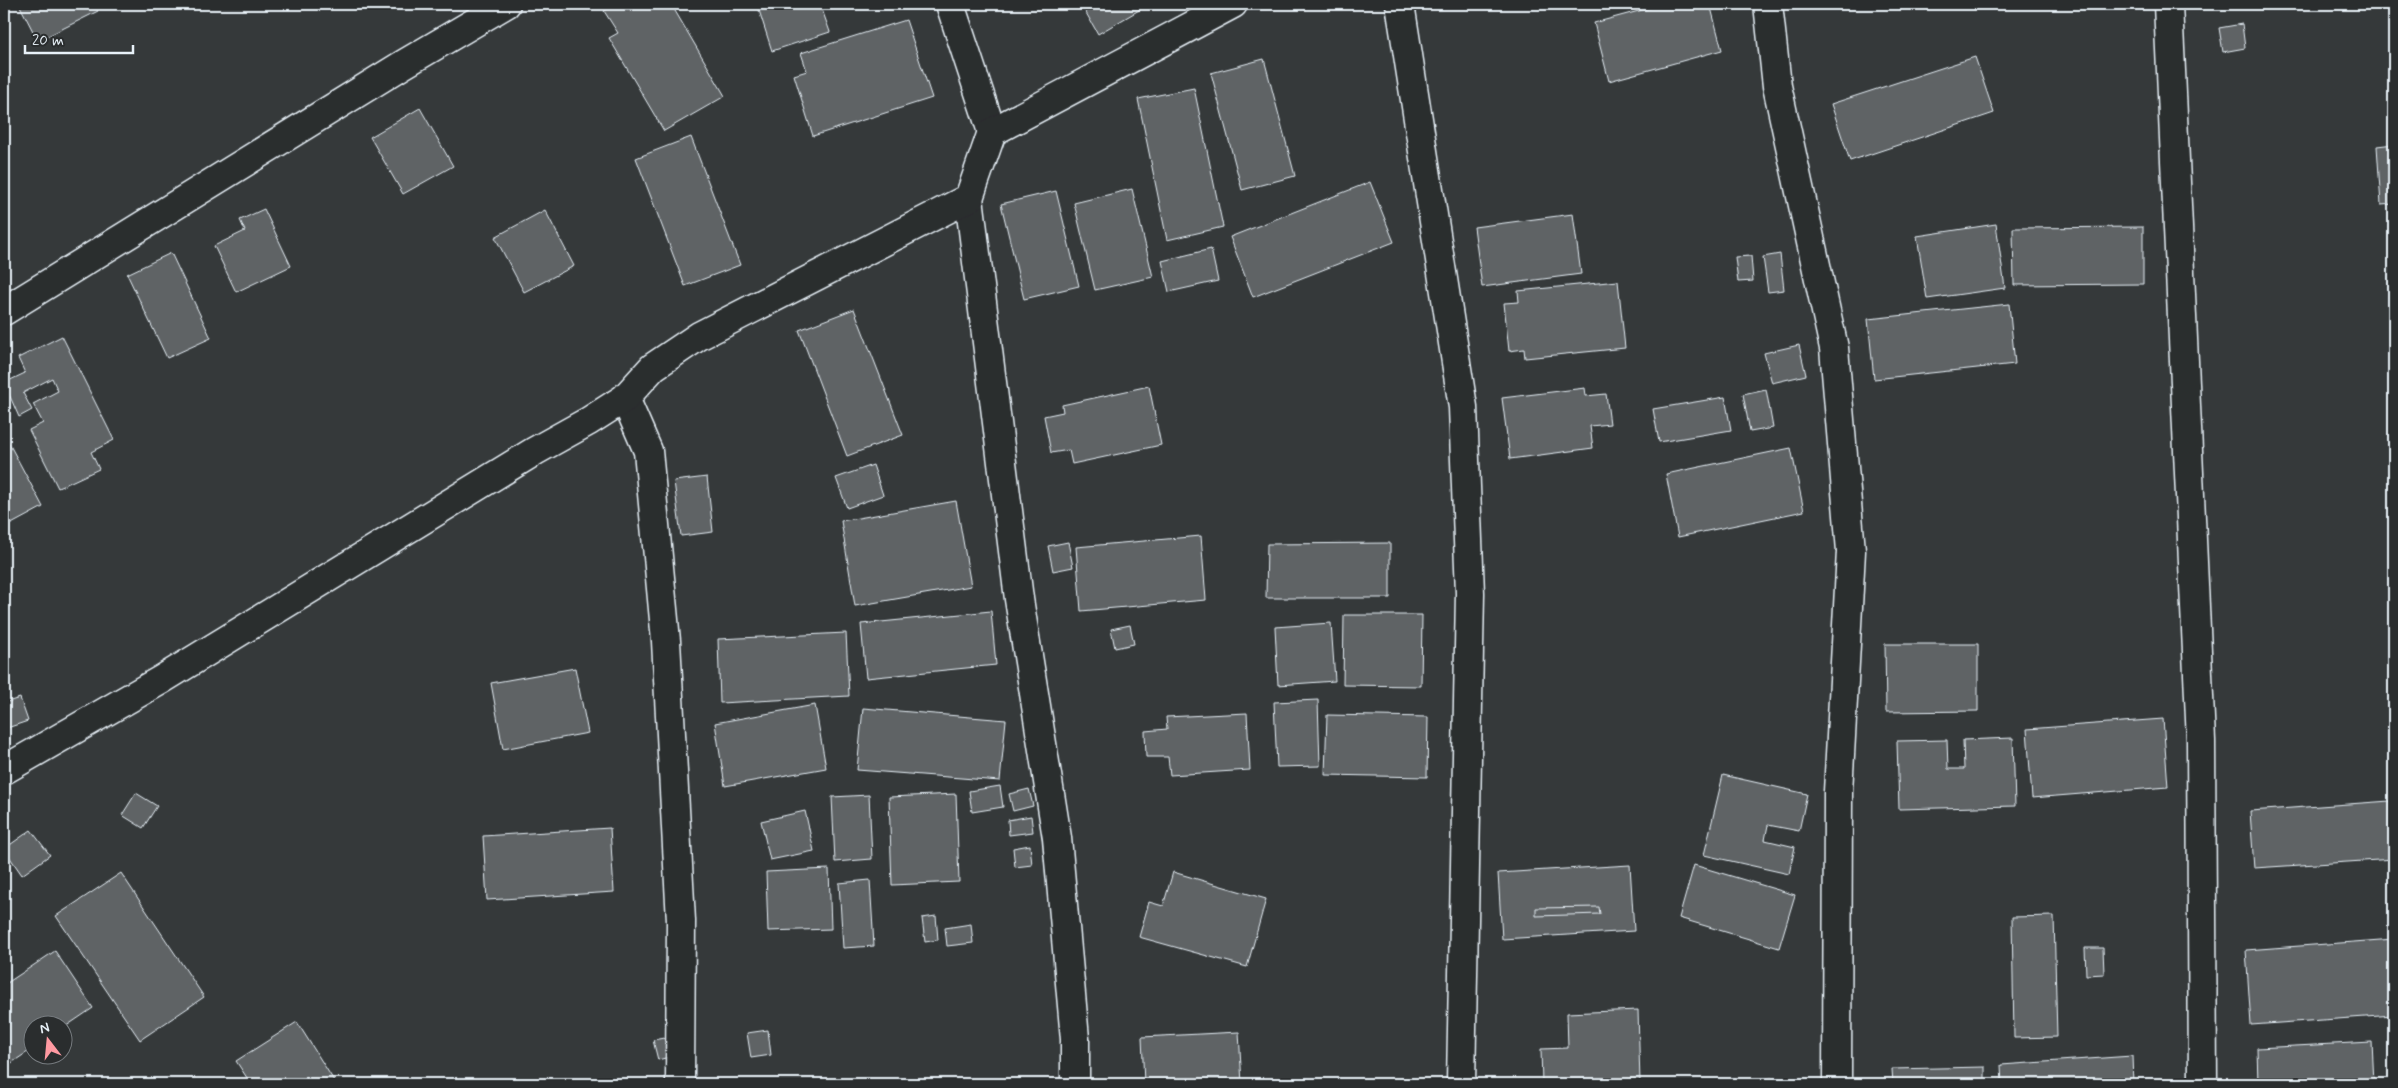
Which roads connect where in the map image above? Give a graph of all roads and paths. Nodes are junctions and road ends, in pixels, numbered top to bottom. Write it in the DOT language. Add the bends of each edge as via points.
graph roads {
  1 [pos="506,4"];
  2 [pos="950,4"];
  3 [pos="1233,4"];
  4 [pos="1400,4"];
  5 [pos="1768,4"];
  6 [pos="2168,4"];
  7 [pos="992,132"];
  8 [pos="969,198"];
  9 [pos="4,311"];
  10 [pos="625,398"];
  11 [pos="4,770"];
  12 [pos="680,1084"];
  13 [pos="1075,1084"];
  14 [pos="1461,1084"];
  15 [pos="1838,1084"];
  16 [pos="2203,1084"];
  1 -- 9 [label="street"];
  2 -- 7 [label="street"];
  3 -- 7 [label="street"];
  4 -- 14 [label="street" via="1463,407 1470,593"];
  5 -- 15 [label="street" via="1777,86 1834,348 1851,551 1838,792"];
  6 -- 16 [label="street" via="2201,741"];
  7 -- 8 [label="street"];
  8 -- 10 [label="street" via="699,336 653,367"];
  8 -- 13 [label="street" via="1019,599 1058,838 1075,1039"];
  10 -- 11 [label="street" via="161,680"];
  10 -- 12 [label="street" via="648,451 666,641 681,921"];
}
